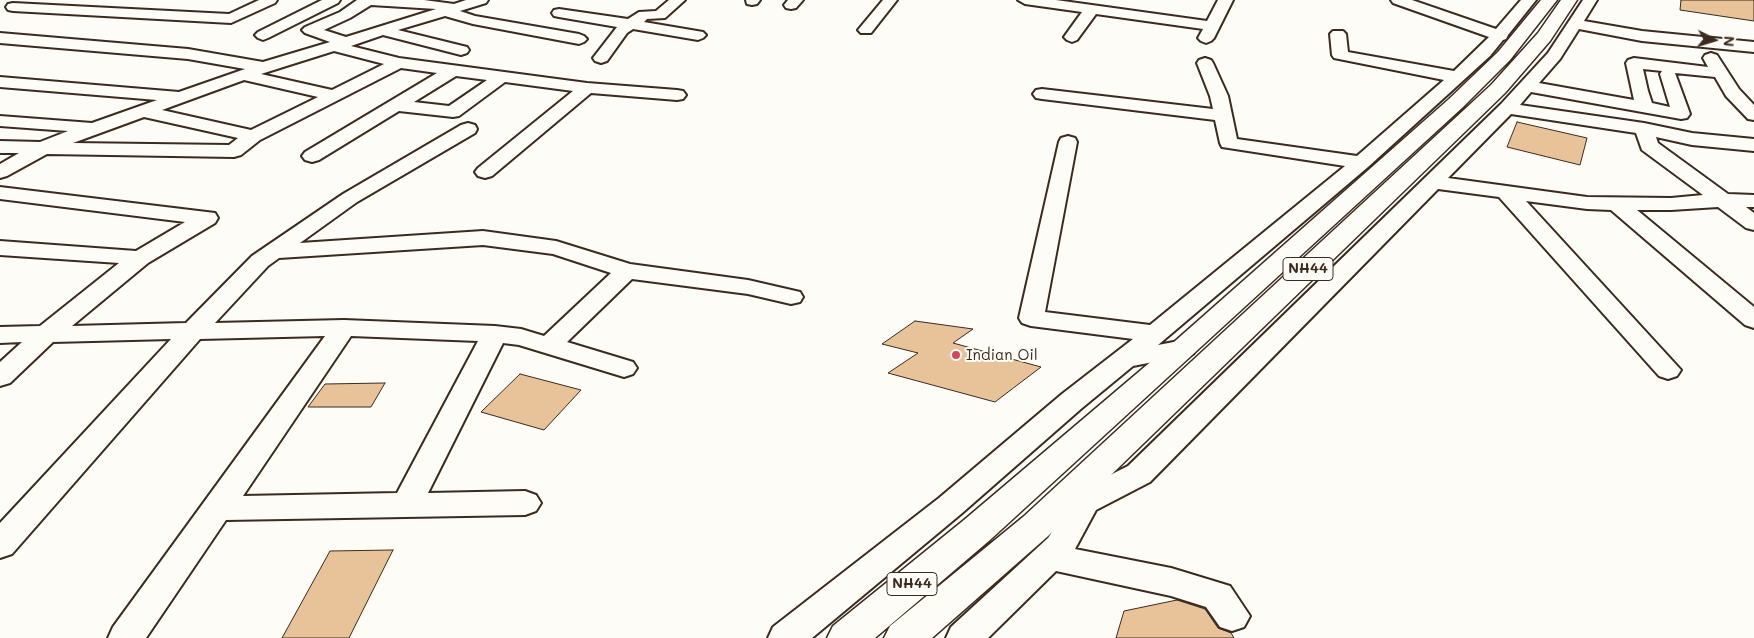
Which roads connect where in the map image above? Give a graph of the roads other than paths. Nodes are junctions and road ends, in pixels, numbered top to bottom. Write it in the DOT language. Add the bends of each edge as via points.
graph roads {
  1 [pos="33,0"];
  2 [pos="110,0"];
  3 [pos="270,0"];
  4 [pos="333,0"];
  5 [pos="364,0"];
  6 [pos="369,0"];
  7 [pos="481,0"];
  8 [pos="672,0"];
  9 [pos="678,0"];
  10 [pos="890,0"];
  11 [pos="1025,0"];
  12 [pos="1226,0"];
  13 [pos="1398,0"];
  14 [pos="1529,0"];
  15 [pos="1549,0"];
  16 [pos="1569,0"];
  17 [pos="1590,0"];
  18 [pos="390,1"];
  19 [pos="5,9"];
  20 [pos="454,9"];
  21 [pos="84,10"];
  22 [pos="1092,10"];
  23 [pos="559,13"];
  24 [pos="345,14"];
  25 [pos="379,22"];
  26 [pos="630,24"];
  27 [pos="1575,24"];
  28 [pos="866,30"];
  29 [pos="698,34"];
  30 [pos="1338,34"];
  31 [pos="263,35"];
  32 [pos="1501,36"];
  33 [pos="1072,37"];
  34 [pos="0,38"];
  35 [pos="579,38"];
  36 [pos="1702,43"];
  37 [pos="341,44"];
  38 [pos="1754,47"];
  39 [pos="461,50"];
  40 [pos="602,58"];
  41 [pos="399,63"];
  42 [pos="1205,63"];
  43 [pos="266,67"];
  44 [pos="454,70"];
  45 [pos="1720,73"];
  46 [pos="1668,74"];
  47 [pos="243,75"];
  48 [pos="501,77"];
  49 [pos="1457,77"];
  50 [pos="0,82"];
  51 [pos="1526,86"];
  52 [pos="587,88"];
  53 [pos="1042,94"];
  54 [pos="677,95"];
  55 [pos="334,96"];
  56 [pos="183,97"];
  57 [pos="395,105"];
  58 [pos="1645,106"];
  59 [pos="1507,108"];
  60 [pos="142,111"];
  61 [pos="1754,115"];
  62 [pos="1223,116"];
  63 [pos="0,121"];
  64 [pos="96,128"];
  65 [pos="468,129"];
  66 [pos="1644,129"];
  67 [pos="253,136"];
  68 [pos="1068,142"];
  69 [pos="1754,146"];
  70 [pos="0,147"];
  71 [pos="40,148"];
  72 [pos="312,156"];
  73 [pos="1361,162"];
  74 [pos="0,172"];
  75 [pos="485,172"];
  76 [pos="1434,182"];
  77 [pos="1506,192"];
  78 [pos="0,193"];
  79 [pos="1723,200"];
  80 [pos="1754,201"];
  81 [pos="1616,203"];
  82 [pos="1754,223"];
  83 [pos="0,248"];
  84 [pos="273,252"];
  85 [pos="140,258"];
  86 [pos="627,271"];
  87 [pos="791,297"];
  88 [pos="1754,320"];
  89 [pos="344,328"];
  90 [pos="193,331"];
  91 [pos="46,334"];
  92 [pos="495,334"];
  93 [pos="0,335"];
  94 [pos="550,346"];
  95 [pos="1184,348"];
  96 [pos="1155,349"];
  97 [pos="624,368"];
  98 [pos="1668,370"];
  99 [pos="0,377"];
  100 [pos="1110,456"];
  101 [pos="1139,474"];
  102 [pos="525,503"];
  103 [pos="1084,504"];
  104 [pos="406,505"];
  105 [pos="217,508"];
  106 [pos="0,544"];
  107 [pos="1039,545"];
  108 [pos="1232,616"];
  109 [pos="126,638"];
  110 [pos="786,638"];
  111 [pos="847,638"];
  112 [pos="904,638"];
  113 [pos="964,638"];
  1 -- 19 [label="street"];
  2 -- 21 [label="street"];
  3 -- 21 [label="street" via="231,19"];
  4 -- 31 [label="street"];
  5 -- 6 [label="street"];
  6 -- 18 [label="street"];
  6 -- 24 [label="street"];
  7 -- 20 [label="street"];
  8 -- 9 [label="street"];
  9 -- 26 [label="street" via="660,15 644,16"];
  10 -- 28 [label="street"];
  11 -- 22 [label="street"];
  12 -- 22 [label="street" via="1209,32"];
  13 -- 32 [label="street"];
  14 -- 32 [label="street"];
  15 -- 95 [label="highway, NH44" via="1526,32 1456,103"];
  16 -- 100 [label="highway, NH44" via="1544,37 1498,89"];
  17 -- 27 [label="street"];
  18 -- 20 [label="street"];
  19 -- 21 [label="street"];
  20 -- 25 [label="street" via="410,23"];
  20 -- 35 [label="street" via="473,20"];
  22 -- 33 [label="street"];
  23 -- 26 [label="street"];
  24 -- 25 [label="street"];
  24 -- 37 [label="street" via="310,30"];
  25 -- 37 [label="street"];
  25 -- 39 [label="street" via="414,40"];
  26 -- 29 [label="street"];
  26 -- 40 [label="street"];
  27 -- 36 [label="street"];
  27 -- 51 [label="street" via="1554,56"];
  30 -- 49 [label="street" via="1340,56"];
  32 -- 49 [label="street"];
  34 -- 43 [label="street" via="188,54"];
  36 -- 38 [label="street"];
  36 -- 45 [label="street"];
  37 -- 41 [label="street"];
  37 -- 43 [label="street"];
  41 -- 44 [label="street"];
  41 -- 55 [label="street"];
  42 -- 62 [label="street" via="1219,96"];
  43 -- 47 [label="street"];
  44 -- 48 [label="street"];
  44 -- 57 [label="street"];
  45 -- 58 [label="street" via="1634,63"];
  45 -- 61 [label="street" via="1732,92"];
  46 -- 58 [label="street" via="1681,114"];
  47 -- 55 [label="street"];
  47 -- 56 [label="street"];
  48 -- 52 [label="street"];
  48 -- 57 [label="street" via="453,112"];
  49 -- 73 [label="street"];
  50 -- 56 [label="street"];
  51 -- 58 [label="street"];
  51 -- 59 [label="street"];
  52 -- 54 [label="street"];
  52 -- 75 [label="street"];
  53 -- 62 [label="street"];
  55 -- 67 [label="street"];
  56 -- 60 [label="street"];
  57 -- 72 [label="street"];
  59 -- 66 [label="street"];
  59 -- 76 [label="street"];
  60 -- 64 [label="street"];
  60 -- 67 [label="street"];
  62 -- 73 [label="street" via="1229,143"];
  63 -- 64 [label="street"];
  64 -- 71 [label="street"];
  65 -- 84 [label="street" via="350,198"];
  66 -- 69 [label="street" via="1692,139"];
  66 -- 79 [label="street" via="1649,146"];
  67 -- 71 [label="street" via="234,150"];
  68 -- 96 [label="street" via="1031,318"];
  70 -- 71 [label="street"];
  71 -- 74 [label="street"];
  73 -- 96 [label="street"];
  76 -- 77 [label="street"];
  76 -- 101 [label="street"];
  77 -- 81 [label="street" via="1587,203"];
  77 -- 98 [label="street"];
  78 -- 85 [label="street" via="207,218"];
  79 -- 80 [label="street"];
  79 -- 81 [label="street" via="1671,204"];
  79 -- 82 [label="street"];
  81 -- 88 [label="street"];
  83 -- 85 [label="street"];
  84 -- 86 [label="street" via="483,238 556,248"];
  84 -- 90 [label="street" via="260,261"];
  85 -- 91 [label="street"];
  86 -- 87 [label="street" via="748,287"];
  86 -- 94 [label="street"];
  89 -- 90 [label="street"];
  89 -- 92 [label="street"];
  89 -- 105 [label="street"];
  90 -- 91 [label="street"];
  90 -- 106 [label="street"];
  91 -- 93 [label="street"];
  91 -- 99 [label="street"];
  92 -- 94 [label="street" via="521,337"];
  92 -- 104 [label="street"];
  94 -- 97 [label="street"];
  95 -- 96 [label="street"];
  96 -- 110 [label="street" via="1125,359"];
  96 -- 111 [label="highway, NH44" via="977,530"];
  100 -- 103 [label="street"];
  100 -- 107 [label="highway, NH44"];
  101 -- 103 [label="street"];
  101 -- 107 [label="street"];
  102 -- 104 [label="street"];
  103 -- 107 [label="street"];
  104 -- 105 [label="street"];
  105 -- 109 [label="street"];
  107 -- 108 [label="street" via="1218,596"];
  107 -- 112 [label="highway, NH44"];
  107 -- 113 [label="street"];
}
